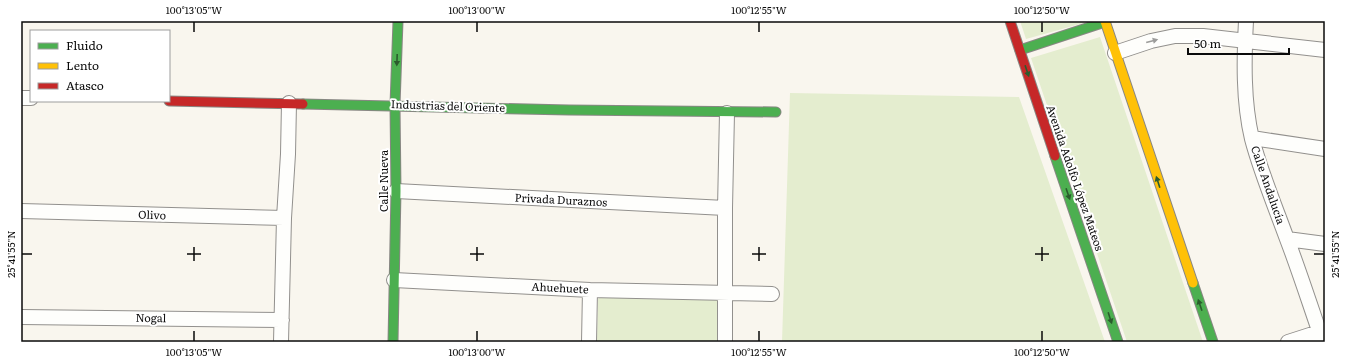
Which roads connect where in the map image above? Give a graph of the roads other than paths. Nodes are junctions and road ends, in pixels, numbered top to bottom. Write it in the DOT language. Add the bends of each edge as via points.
graph roads {
  1 [pos="398,21"];
  2 [pos="1010,21"];
  3 [pos="1105,21"];
  4 [pos="1246,21"];
  5 [pos="1245,40"];
  6 [pos="1020,50"];
  7 [pos="1325,50"];
  8 [pos="1115,53"];
  9 [pos="170,101"];
  10 [pos="289,103"];
  11 [pos="395,105"];
  12 [pos="776,112"];
  13 [pos="727,113"];
  14 [pos="1252,138"];
  15 [pos="1325,149"];
  16 [pos="396,191"];
  17 [pos="725,208"];
  18 [pos="21,211"];
  19 [pos="284,218"];
  20 [pos="1287,239"];
  21 [pos="1325,244"];
  22 [pos="394,280"];
  23 [pos="590,290"];
  24 [pos="725,293"];
  25 [pos="772,294"];
  26 [pos="21,317"];
  27 [pos="282,320"];
  28 [pos="1322,336"];
  29 [pos="281,342"];
  30 [pos="393,342"];
  31 [pos="589,342"];
  32 [pos="726,342"];
  33 [pos="1118,342"];
  34 [pos="1213,342"];
  35 [pos="1288,342"];
  1 -- 11 [label="street, Calle Nueva, one-way"];
  2 -- 6 [label="street, Avenida Adolfo López Mateos"];
  3 -- 6 [label="street"];
  3 -- 8 [label="street"];
  4 -- 5 [label="street, Calle Andalucía"];
  5 -- 7 [label="street"];
  8 -- 5 [label="street, one-way" via="1151,40 1175,36"];
  5 -- 14 [label="street, Calle Andalucía" via="1247,106"];
  6 -- 33 [label="street, Avenida Adolfo López Mateos, one-way"];
  34 -- 8 [label="street, one-way"];
  9 -- 10 [label="street, Industrias del Oriente"];
  10 -- 11 [label="street, Industrias del Oriente"];
  10 -- 19 [label="street"];
  11 -- 13 [label="street, Industrias del Oriente"];
  11 -- 16 [label="street, Calle Nueva"];
  12 -- 13 [label="street, Industrias del Oriente"];
  13 -- 17 [label="street"];
  14 -- 15 [label="street"];
  14 -- 20 [label="street, Calle Andalucía" via="1262,174"];
  16 -- 17 [label="street, Privada Duraznos"];
  16 -- 22 [label="street, Calle Nueva"];
  17 -- 24 [label="street"];
  18 -- 19 [label="street, Olivo"];
  19 -- 27 [label="street"];
  20 -- 21 [label="street"];
  20 -- 28 [label="street, Calle Andalucía"];
  22 -- 23 [label="street, Ahuehuete"];
  22 -- 30 [label="street, Calle Nueva"];
  23 -- 24 [label="street, Ahuehuete"];
  23 -- 31 [label="street"];
  24 -- 25 [label="street, Ahuehuete"];
  24 -- 32 [label="street"];
  26 -- 27 [label="street, Nogal"];
  27 -- 29 [label="street"];
  28 -- 35 [label="street"];
}
